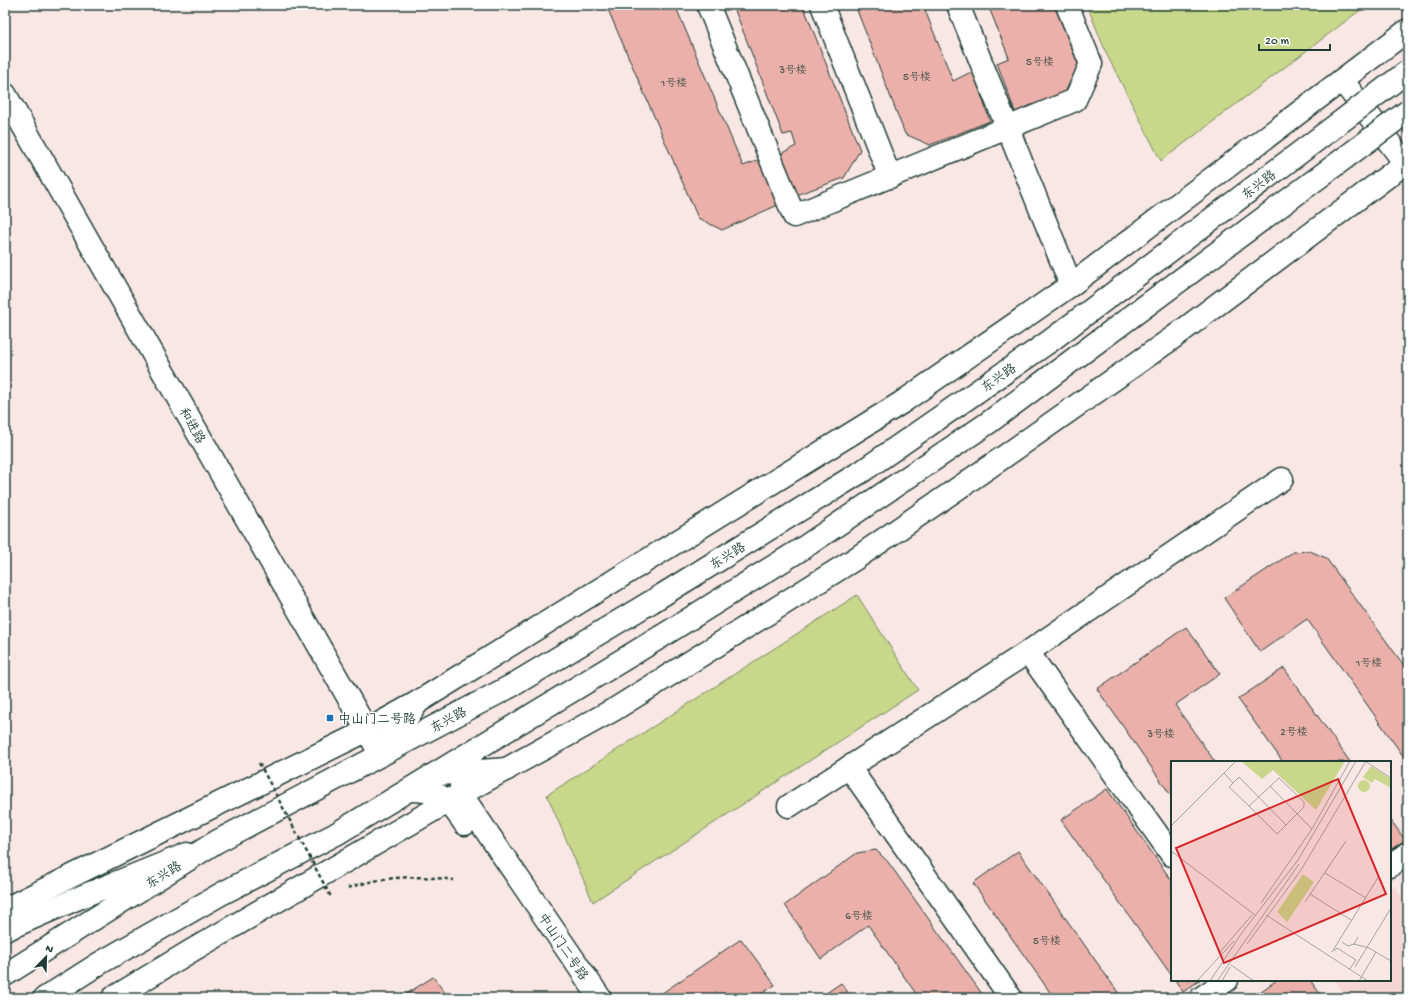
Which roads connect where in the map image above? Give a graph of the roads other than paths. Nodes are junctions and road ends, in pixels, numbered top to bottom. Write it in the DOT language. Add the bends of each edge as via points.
graph roads {
  1 [pos="708,5"];
  2 [pos="822,5"];
  3 [pos="958,5"];
  4 [pos="1067,5"];
  5 [pos="1408,30"];
  6 [pos="1408,71"];
  7 [pos="1342,80"];
  8 [pos="5,94"];
  9 [pos="1408,111"];
  10 [pos="1007,129"];
  11 [pos="1407,162"];
  12 [pos="890,177"];
  13 [pos="1070,285"];
  14 [pos="1282,480"];
  15 [pos="1028,652"];
  16 [pos="418,702"];
  17 [pos="366,731"];
  18 [pos="474,750"];
  19 [pos="381,755"];
  20 [pos="849,767"];
  21 [pos="507,769"];
  22 [pos="462,772"];
  23 [pos="436,775"];
  24 [pos="409,790"];
  25 [pos="455,798"];
  26 [pos="789,806"];
  27 [pos="216,842"];
  28 [pos="1408,853"];
  29 [pos="1171,854"];
  30 [pos="1391,865"];
  31 [pos="5,909"];
  32 [pos="5,930"];
  33 [pos="5,976"];
  34 [pos="1226,981"];
  35 [pos="45,998"];
  36 [pos="113,998"];
  37 [pos="585,998"];
  38 [pos="600,998"];
  39 [pos="1011,998"];
  40 [pos="1201,998"];
  1 -- 12 [label="main road" via="794,216"];
  2 -- 12 [label="main road"];
  3 -- 10 [label="main road"];
  4 -- 10 [label="main road" via="1091,64 1075,100"];
  5 -- 7 [label="main road"];
  6 -- 19 [label="main road, 东兴路, bridge" via="1050,341 864,470 513,685"];
  7 -- 11 [label="main road"];
  7 -- 13 [label="main road"];
  8 -- 17 [label="main road, 和进路"];
  9 -- 18 [label="main road, bridge" via="988,423 800,550"];
  10 -- 12 [label="main road"];
  10 -- 13 [label="main road"];
  11 -- 21 [label="main road" via="1174,337 855,559 615,709"];
  13 -- 16 [label="main road" via="901,403"];
  14 -- 15 [label="main road"];
  15 -- 20 [label="main road"];
  15 -- 29 [label="main road"];
  16 -- 17 [label="main road"];
  16 -- 19 [label="main road"];
  17 -- 19 [label="main road, 和进路"];
  17 -- 31 [label="main road"];
  18 -- 22 [label="main road"];
  18 -- 23 [label="main road"];
  19 -- 27 [label="main road, 东兴路"];
  20 -- 26 [label="main road"];
  20 -- 39 [label="main road"];
  21 -- 22 [label="main road"];
  21 -- 25 [label="main road"];
  22 -- 23 [label="main road"];
  22 -- 25 [label="main road"];
  23 -- 24 [label="main road"];
  24 -- 25 [label="main road, 中山门二号路" via="423,790"];
  24 -- 35 [label="main road" via="336,834 221,894 100,963"];
  25 -- 36 [label="main road"];
  25 -- 37 [label="main road, 中山门二号路"];
  25 -- 38 [label="main road, 中山门二号路"];
  27 -- 32 [label="main road"];
  27 -- 33 [label="main road, 东兴路"];
  28 -- 30 [label="main road"];
  34 -- 40 [label="main road"];
}
